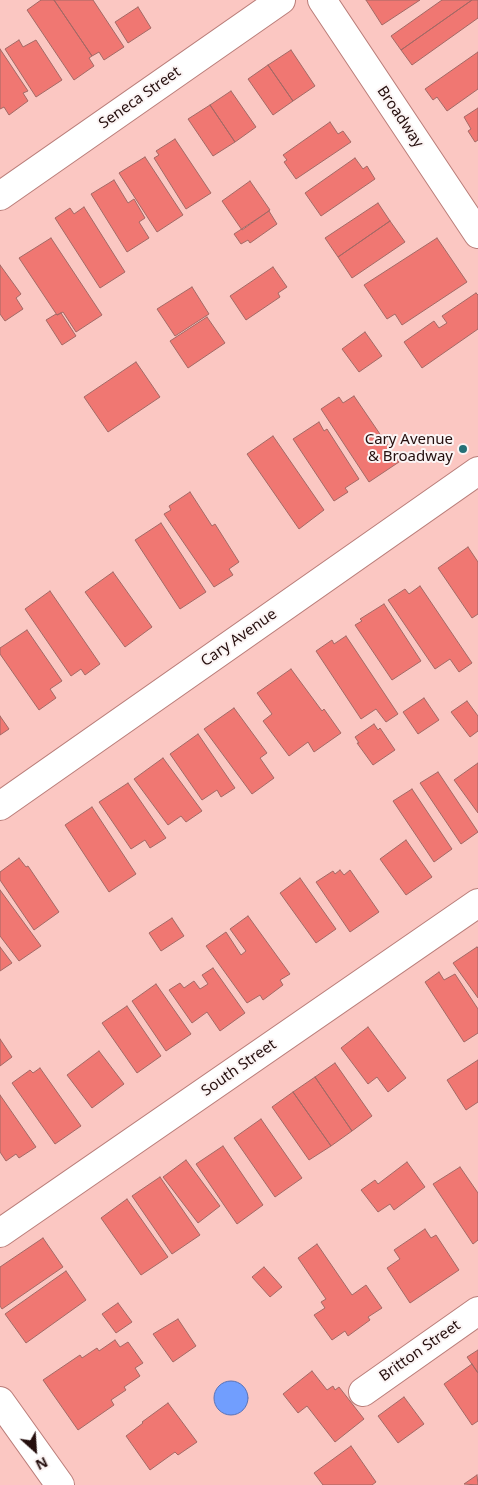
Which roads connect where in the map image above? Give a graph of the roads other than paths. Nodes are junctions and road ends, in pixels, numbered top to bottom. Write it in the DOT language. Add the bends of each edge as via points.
graph roads {
  1 [pos="281,0"];
  2 [pos="322,0"];
  3 [pos="0,196"];
  4 [pos="478,234"];
  5 [pos="478,471"];
  6 [pos="0,806"];
  7 [pos="478,903"];
  8 [pos="0,1232"];
  9 [pos="478,1311"];
  10 [pos="362,1392"];
  11 [pos="0,1401"];
  12 [pos="60,1485"];
  1 -- 3 [label="street, Seneca Street"];
  2 -- 4 [label="street, Broadway"];
  5 -- 6 [label="street, Cary Avenue"];
  7 -- 8 [label="street, South Street"];
  9 -- 10 [label="street, Britton Street"];
  11 -- 12 [label="street"];
}
